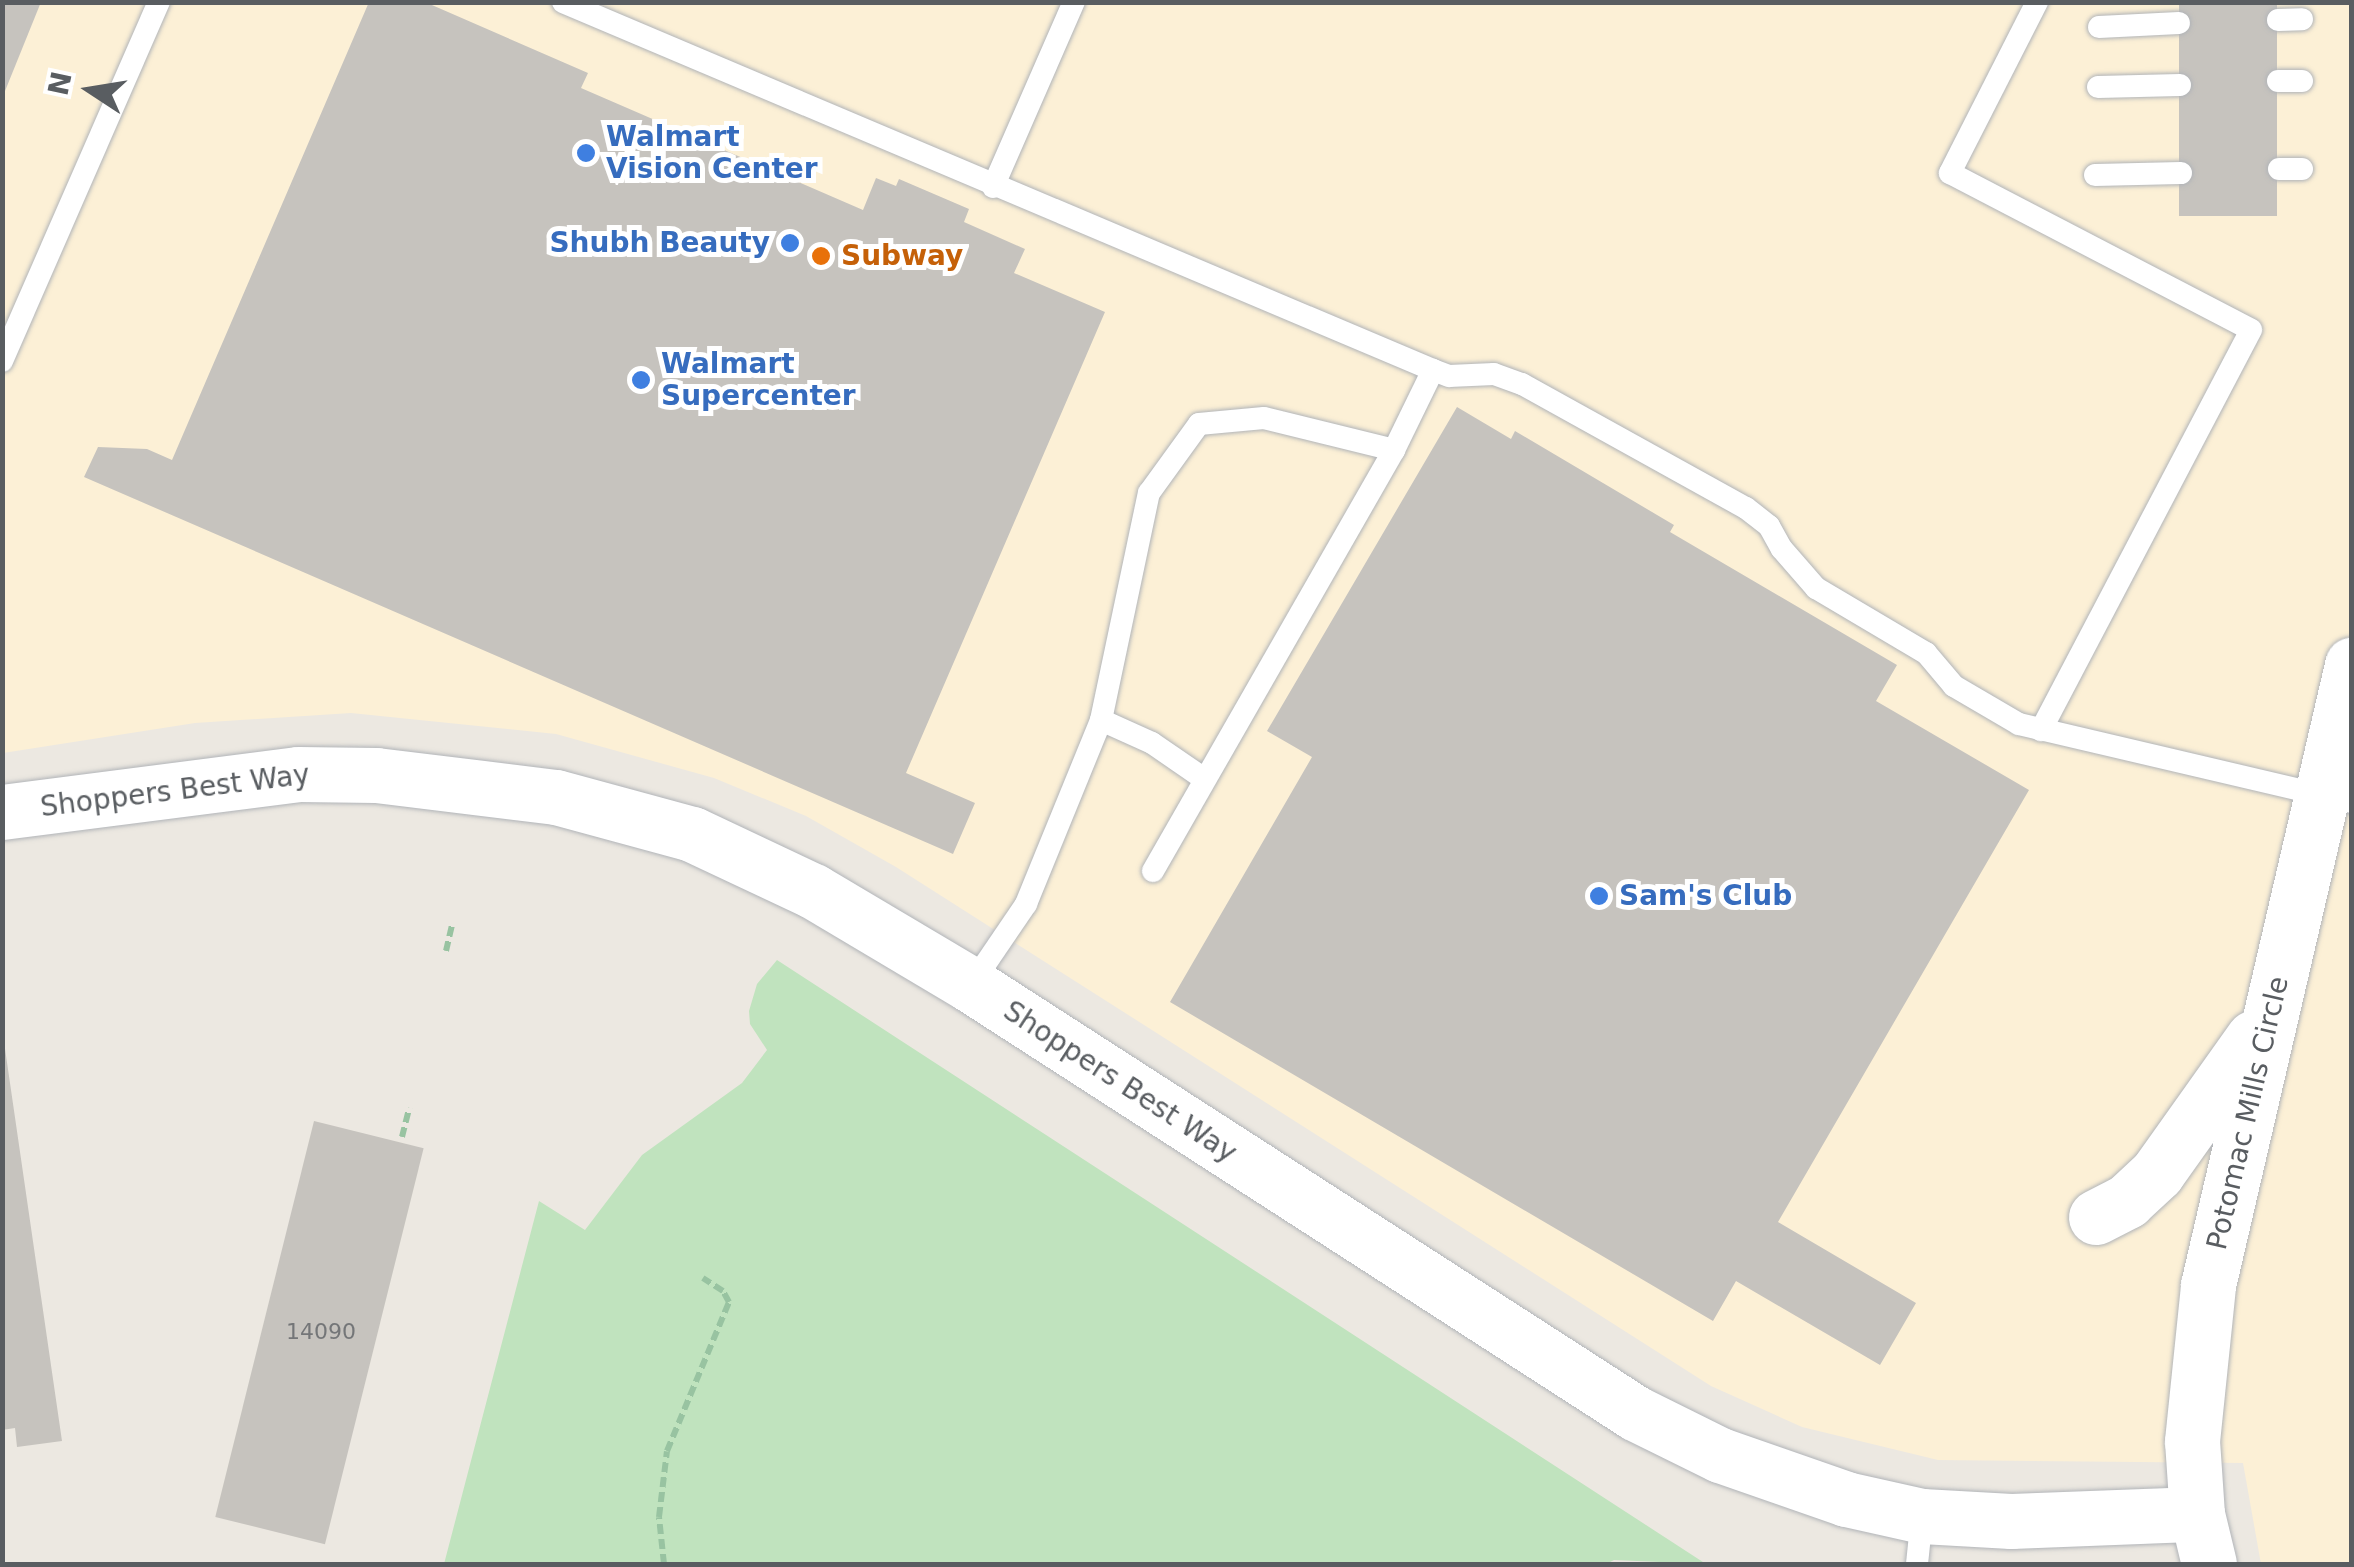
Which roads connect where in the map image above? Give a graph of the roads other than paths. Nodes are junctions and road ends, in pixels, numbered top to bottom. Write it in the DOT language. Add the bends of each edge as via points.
graph roads {
  1 [pos="159,2"];
  2 [pos="563,2"];
  3 [pos="1074,2"];
  4 [pos="2037,2"];
  5 [pos="2302,19"];
  6 [pos="2278,20"];
  7 [pos="2179,24"];
  8 [pos="2098,27"];
  9 [pos="2180,85"];
  10 [pos="2098,87"];
  11 [pos="2181,173"];
  12 [pos="2095,175"];
  13 [pos="993,187"];
  14 [pos="2,361"];
  15 [pos="1433,370"];
  16 [pos="1394,450"];
  17 [pos="2352,666"];
  18 [pos="1101,720"];
  19 [pos="2042,730"];
  20 [pos="1203,778"];
  21 [pos="2337,800"];
  22 [pos="2,812"];
  23 [pos="1153,871"];
  24 [pos="971,986"];
  25 [pos="2272,1011"];
  26 [pos="2096,1218"];
  27 [pos="2203,1539"];
  28 [pos="1919,1540"];
  1 -- 14 [label="lane"];
  2 -- 13 [label="lane"];
  3 -- 13 [label="lane"];
  4 -- 19 [label="lane" via="1950,173 2251,330"];
  5 -- 6 [label="lane"];
  7 -- 8 [label="lane"];
  9 -- 10 [label="lane"];
  11 -- 12 [label="lane"];
  13 -- 15 [label="lane"];
  15 -- 16 [label="lane"];
  15 -- 19 [label="lane" via="1494,374 1522,384 1746,508 1769,526 1816,588 1926,652 1954,686"];
  16 -- 18 [label="lane" via="1264,418 1200,424 1149,493"];
  16 -- 20 [label="lane"];
  17 -- 21 [label="street, Potomac Mills Circle"];
  18 -- 20 [label="lane" via="1152,743"];
  18 -- 24 [label="lane" via="1026,904"];
  19 -- 21 [label="lane"];
  20 -- 23 [label="lane"];
  21 -- 25 [label="street, Potomac Mills Circle"];
  22 -- 24 [label="street, Shoppers Best Way" via="298,774 376,774 556,797 692,834 812,891"];
  24 -- 28 [label="street, Shoppers Best Way" via="1635,1413"];
  25 -- 26 [label="street" via="2164,1165"];
  25 -- 27 [label="street, Potomac Mills Circle" via="2208,1286 2192,1441"];
  27 -- 28 [label="street, Shoppers Best Way" via="2011,1521"];
}
